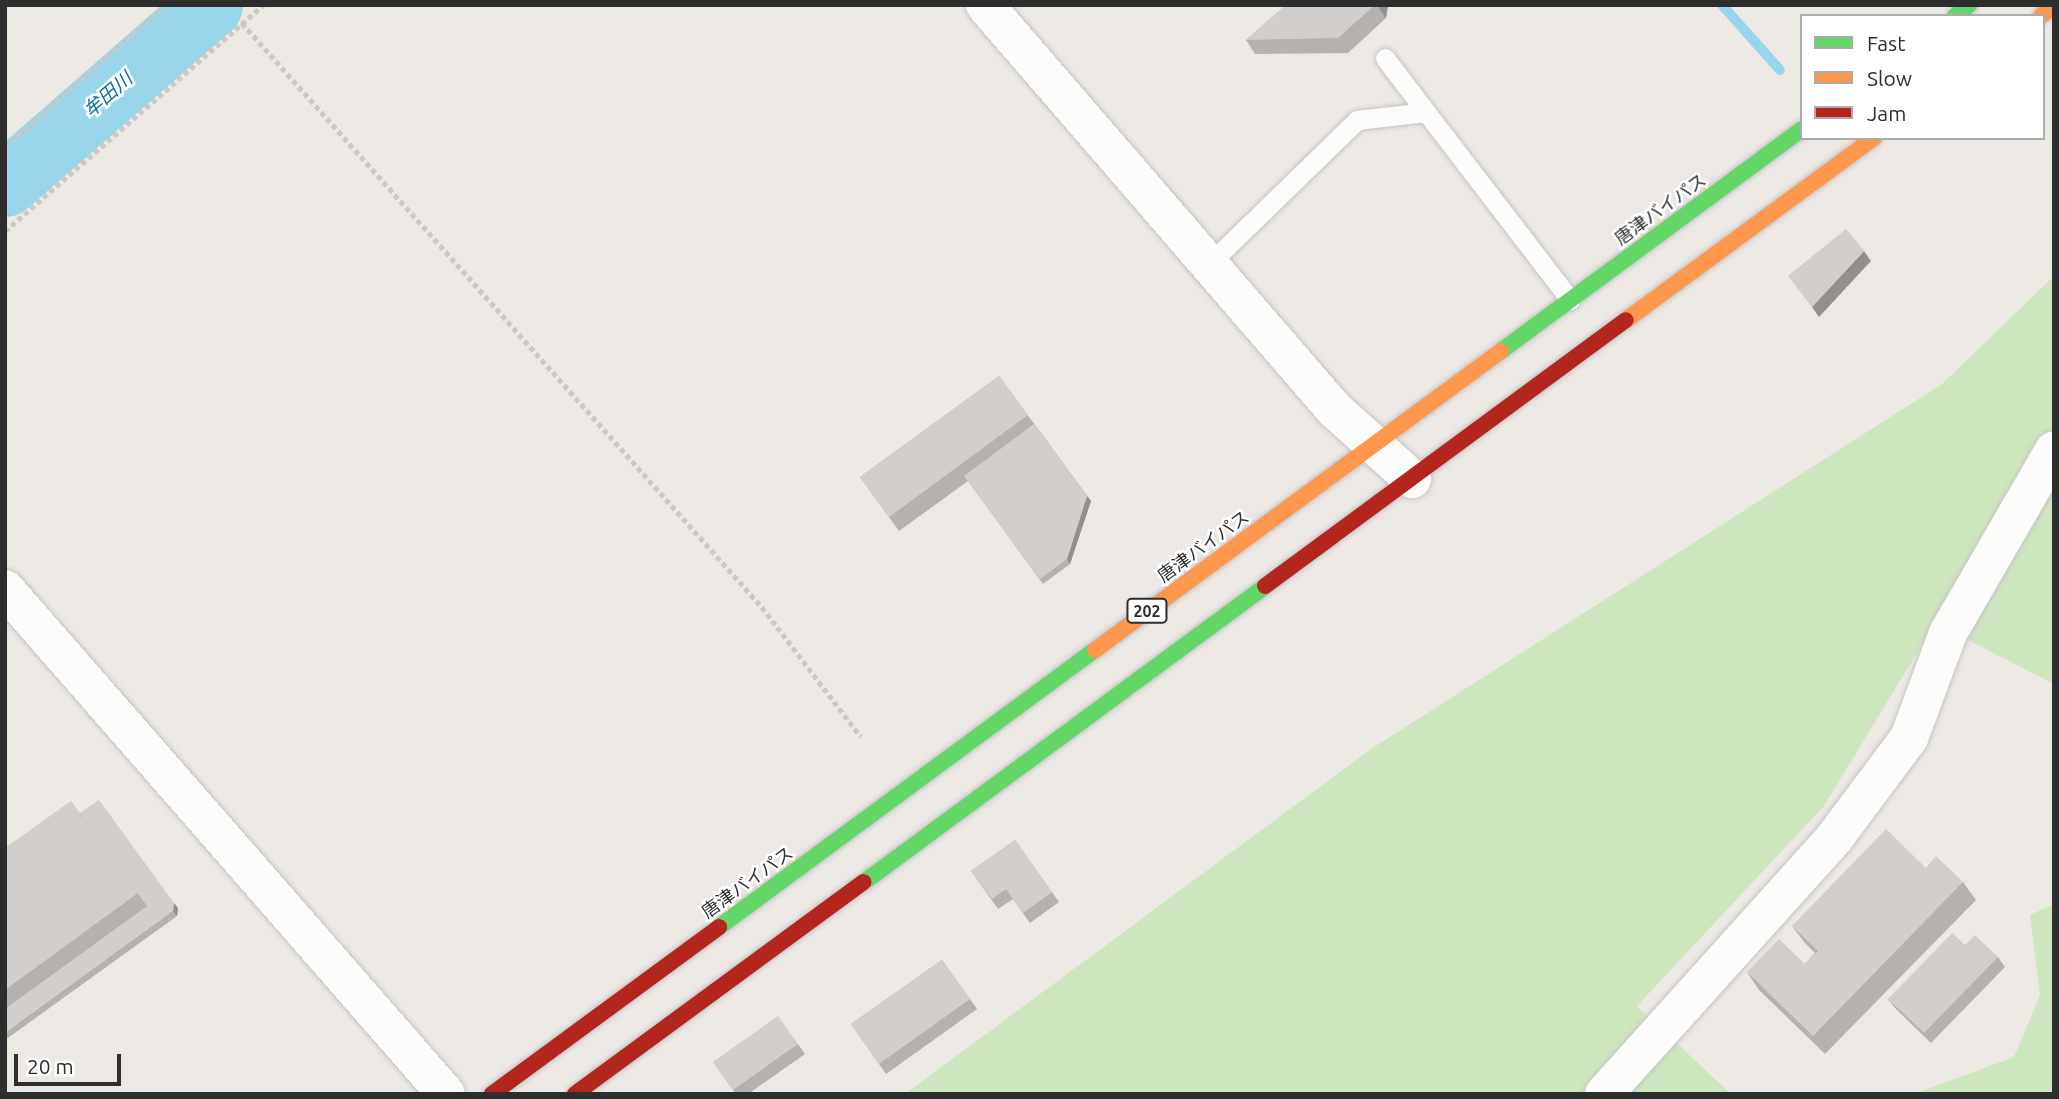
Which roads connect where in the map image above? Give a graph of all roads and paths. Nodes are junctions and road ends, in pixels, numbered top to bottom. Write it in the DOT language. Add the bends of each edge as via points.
graph roads {
  1 [pos="165,5"];
  2 [pos="263,5"];
  3 [pos="985,5"];
  4 [pos="242,23"];
  5 [pos="1385,58"];
  6 [pos="1426,112"];
  7 [pos="1800,130"];
  8 [pos="1871,140"];
  9 [pos="5,147"];
  10 [pos="5,231"];
  11 [pos="1209,264"];
  12 [pos="1570,300"];
  13 [pos="1371,446"];
  14 [pos="2054,450"];
  15 [pos="1412,478"];
  16 [pos="5,589"];
  17 [pos="861,737"];
  18 [pos="446,1094"];
  19 [pos="492,1094"];
  20 [pos="575,1094"];
  21 [pos="1604,1094"];
  1 -- 9 [label="path"];
  2 -- 4 [label="path"];
  3 -- 11 [label="street"];
  4 -- 10 [label="path"];
  4 -- 17 [label="path" via="762,607"];
  5 -- 6 [label="lane"];
  6 -- 11 [label="lane" via="1357,120"];
  6 -- 12 [label="lane"];
  7 -- 12 [label="highway, 唐津バイパス / 202"];
  8 -- 15 [label="highway"];
  11 -- 13 [label="street"];
  12 -- 13 [label="highway, 唐津バイパス / 202"];
  13 -- 15 [label="street"];
  13 -- 19 [label="highway, 唐津バイパス / 202"];
  14 -- 21 [label="street" via="1948,633 1909,738 1835,837"];
  15 -- 20 [label="highway"];
  16 -- 18 [label="street"];
}
